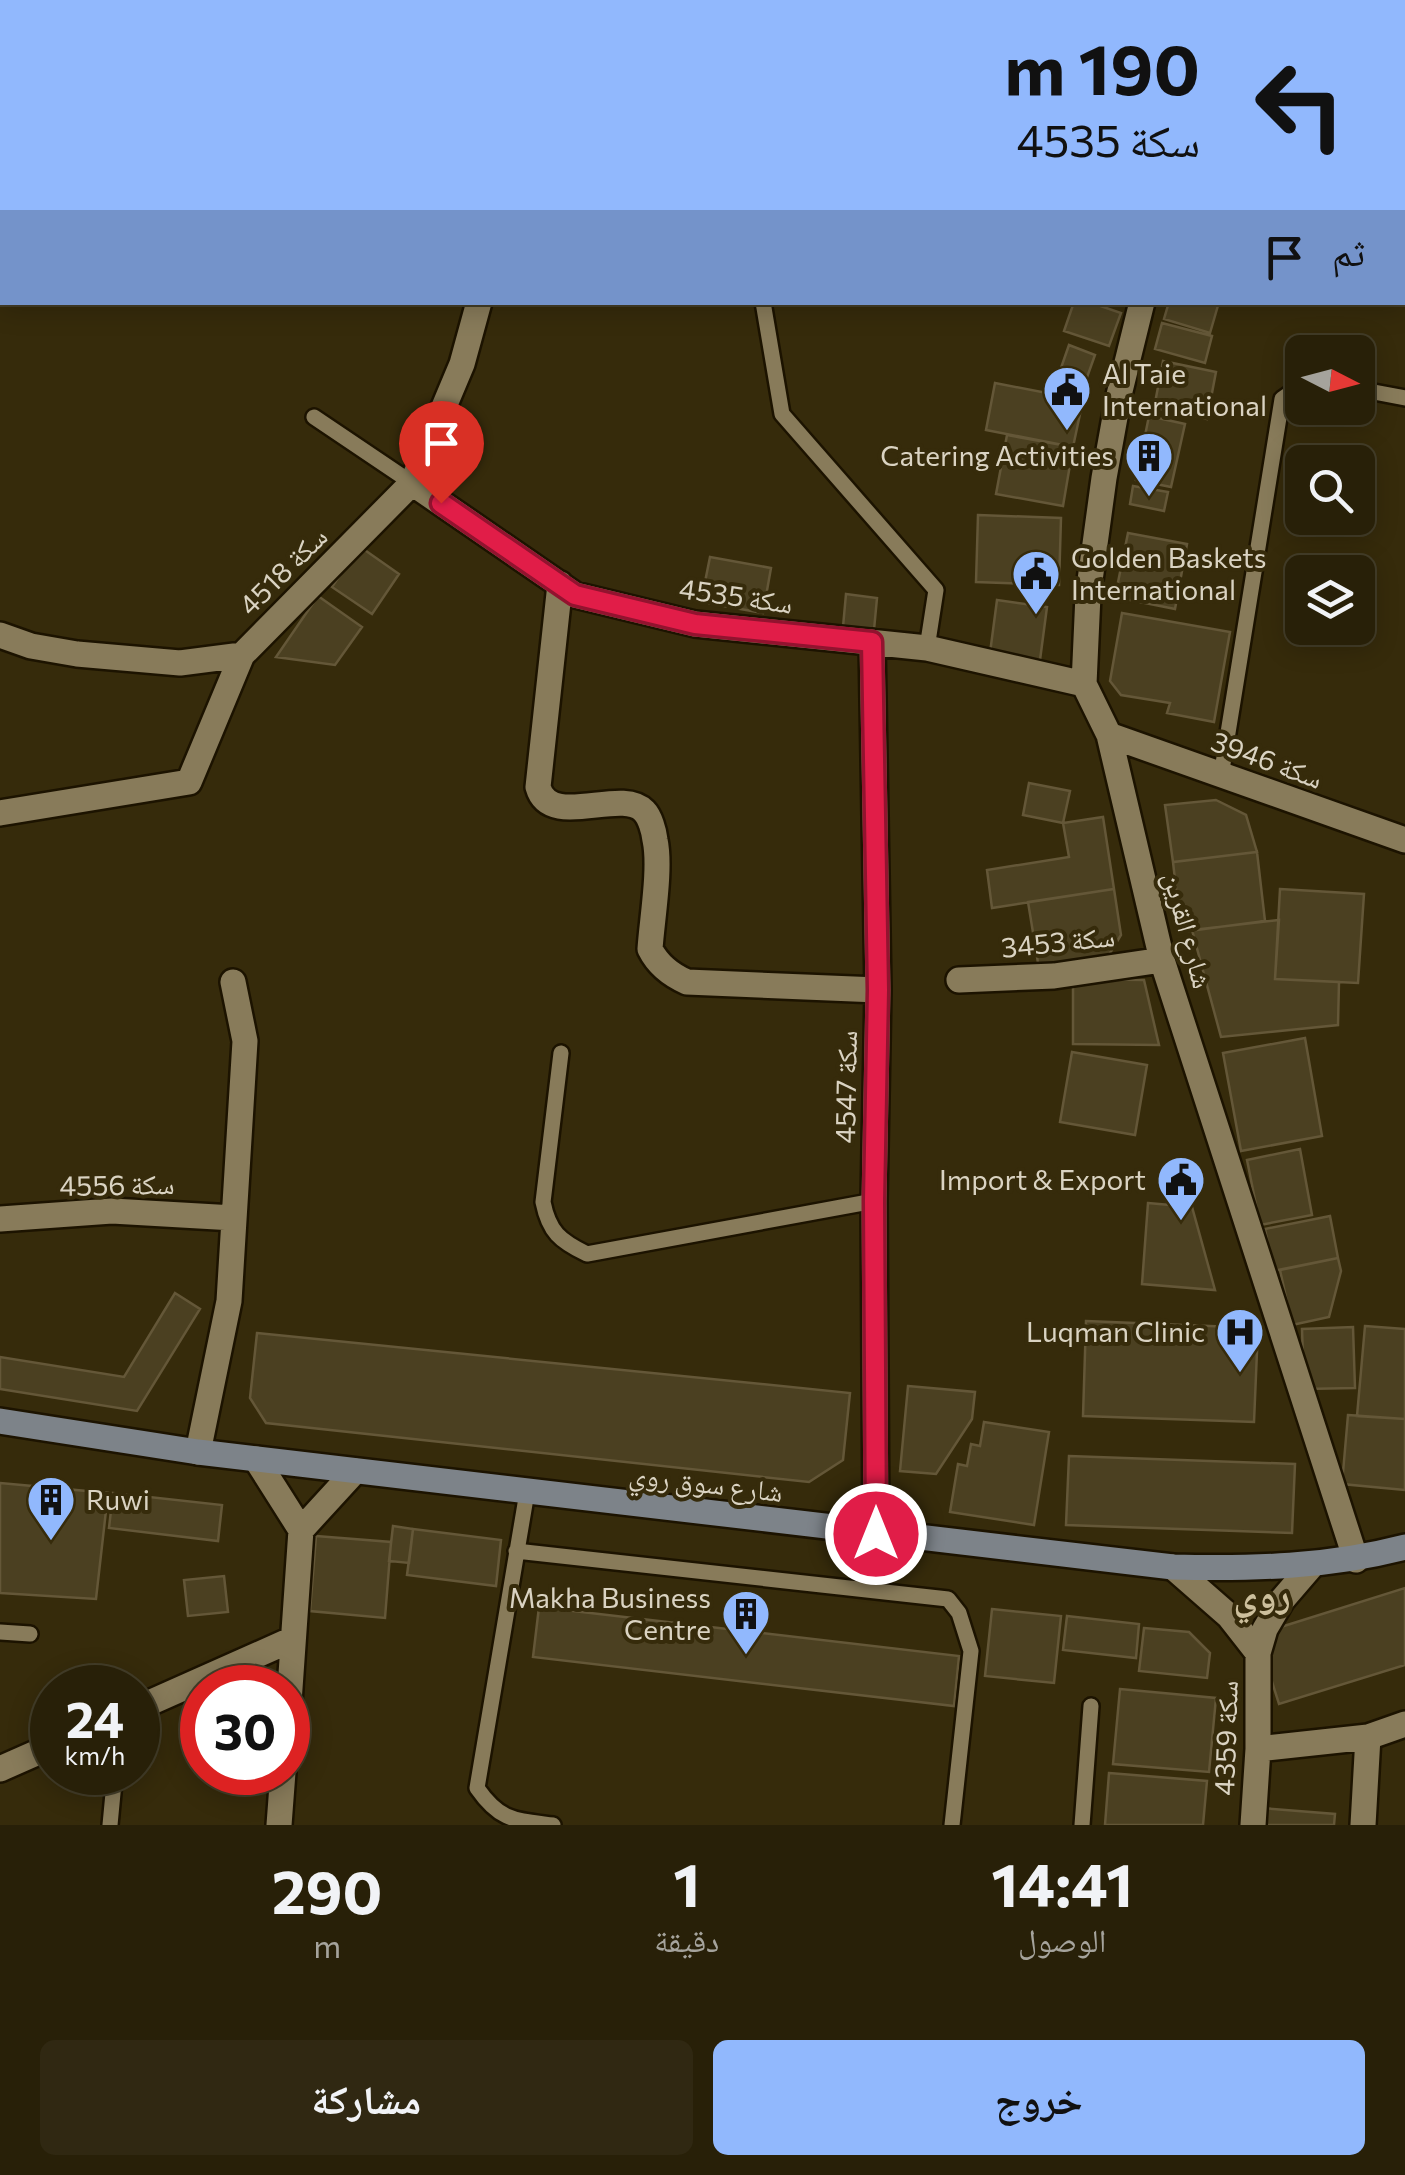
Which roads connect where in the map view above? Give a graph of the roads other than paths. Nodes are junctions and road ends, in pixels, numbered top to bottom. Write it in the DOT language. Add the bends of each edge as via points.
graph roads {
  1 [pos="479,305"];
  2 [pos="764,305"];
  3 [pos="1141,305"];
  4 [pos="1375,392"];
  5 [pos="1285,397"];
  6 [pos="1405,398"];
  7 [pos="314,417"];
  8 [pos="412,483"];
  9 [pos="560,584"];
  10 [pos="0,635"];
  11 [pos="872,642"];
  12 [pos="927,648"];
  13 [pos="242,655"];
  14 [pos="1084,684"];
  15 [pos="1109,735"];
  16 [pos="1221,776"];
  17 [pos="0,813"];
  18 [pos="1405,840"];
  19 [pos="1162,960"];
  20 [pos="959,980"];
  21 [pos="233,982"];
  22 [pos="878,990"];
  23 [pos="561,1052"];
  24 [pos="874,1201"];
  25 [pos="234,1218"];
  26 [pos="0,1219"];
  27 [pos="0,1421"];
  28 [pos="198,1452"];
  29 [pos="256,1459"];
  30 [pos="355,1471"];
  31 [pos="527,1492"];
  32 [pos="301,1530"];
  33 [pos="876,1534"];
  34 [pos="1405,1546"];
  35 [pos="516,1551"];
  36 [pos="1356,1560"];
  37 [pos="1312,1564"];
  38 [pos="1174,1568"];
  39 [pos="0,1632"];
  40 [pos="30,1634"];
  41 [pos="294,1639"];
  42 [pos="1258,1653"];
  43 [pos="292,1665"];
  44 [pos="160,1698"];
  45 [pos="1091,1706"];
  46 [pos="1405,1724"];
  47 [pos="1368,1737"];
  48 [pos="1258,1749"];
  49 [pos="30,1756"];
  50 [pos="0,1769"];
  51 [pos="113,1795"];
  52 [pos="281,1795"];
  53 [pos="110,1825"];
  54 [pos="279,1825"];
  55 [pos="552,1825"];
  56 [pos="952,1825"];
  57 [pos="1082,1825"];
  58 [pos="1253,1825"];
  59 [pos="1363,1825"];
  1 -- 8 [label="street"];
  2 -- 12 [label="lane" via="782,414 936,590"];
  3 -- 14 [label="street, شارع القرين" via="1104,478"];
  4 -- 6 [label="lane"];
  5 -- 16 [label="lane"];
  7 -- 8 [label="lane"];
  8 -- 9 [label="street, سكة 4535"];
  8 -- 13 [label="street, سكة 4518"];
  9 -- 11 [label="street, سكة 4535" via="575,595 695,624"];
  9 -- 22 [label="street" via="540,795 555,805 634,804 646,812 656,844 650,950 656,960 687,982"];
  10 -- 13 [label="street, سكة 4518" via="77,654 180,663"];
  11 -- 12 [label="street, سكة 4535"];
  11 -- 22 [label="street, سكة 4547"];
  12 -- 14 [label="street, سكة 4535"];
  13 -- 17 [label="street" via="189,782"];
  14 -- 15 [label="street, شارع القرين"];
  15 -- 16 [label="street, سكة 3946"];
  15 -- 19 [label="street, شارع القرين"];
  16 -- 18 [label="street, سكة 3946"];
  19 -- 20 [label="street, سكة 3453" via="1054,976"];
  19 -- 36 [label="street, شارع القرين"];
  21 -- 25 [label="street" via="245,1040"];
  22 -- 24 [label="street, سكة 4547"];
  23 -- 24 [label="lane" via="543,1202 561,1242 587,1254"];
  24 -- 33 [label="street, سكة 4547"];
  25 -- 26 [label="street, سكة 4556" via="112,1211"];
  25 -- 28 [label="street" via="230,1301"];
  27 -- 28 [label="main road, شارع سوق روي"];
  28 -- 29 [label="main road, شارع سوق روي"];
  29 -- 30 [label="main road, شارع سوق روي"];
  29 -- 32 [label="street"];
  30 -- 31 [label="main road, شارع سوق روي"];
  30 -- 32 [label="street"];
  31 -- 33 [label="main road, شارع سوق روي"];
  31 -- 35 [label="lane"];
  32 -- 41 [label="street"];
  33 -- 38 [label="main road, شارع سوق روي"];
  34 -- 36 [label="main road, شارع سوق روي"];
  35 -- 55 [label="lane" via="477,1788 492,1810 510,1820"];
  35 -- 56 [label="lane" via="948,1599 970,1651"];
  36 -- 37 [label="main road, شارع سوق روي"];
  37 -- 38 [label="main road, شارع سوق روي"];
  37 -- 42 [label="street" via="1282,1600"];
  38 -- 42 [label="street"];
  39 -- 40 [label="lane"];
  41 -- 43 [label="street"];
  41 -- 44 [label="street"];
  42 -- 48 [label="street, سكة 4359"];
  45 -- 57 [label="lane"];
  46 -- 47 [label="street"];
  47 -- 48 [label="street"];
  47 -- 59 [label="street"];
  48 -- 58 [label="street, سكة 4359"];
  49 -- 50 [label="street"];
  51 -- 53 [label="lane"];
  52 -- 54 [label="street"];
}
